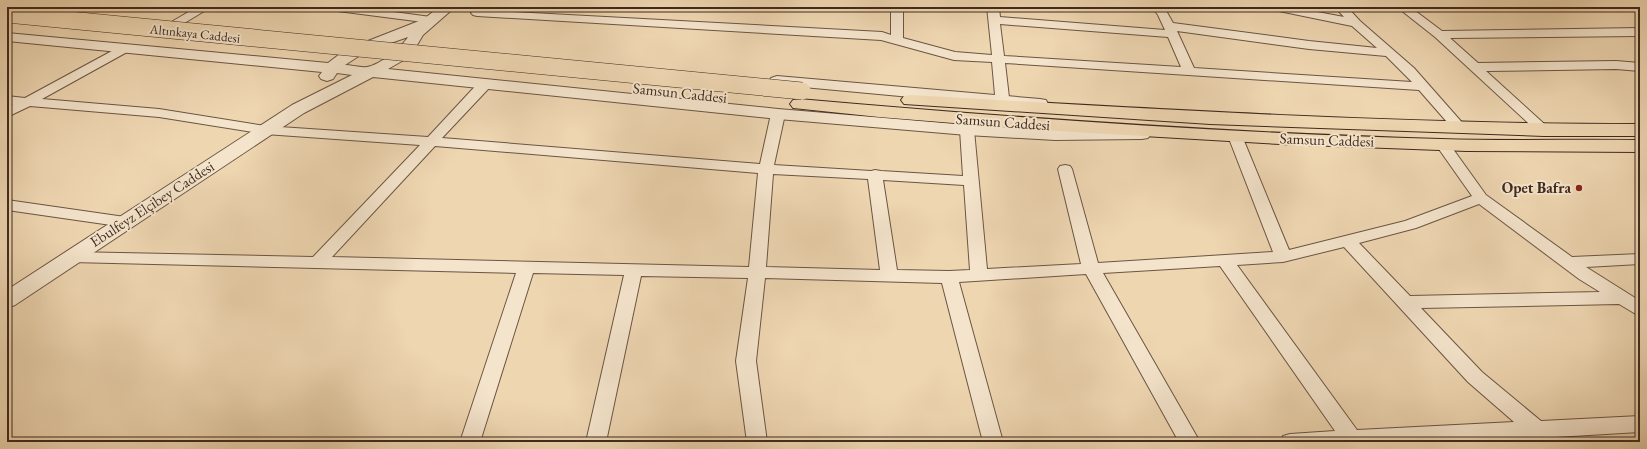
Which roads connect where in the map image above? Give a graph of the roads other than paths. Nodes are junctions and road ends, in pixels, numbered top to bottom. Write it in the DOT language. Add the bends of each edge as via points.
graph roads {
  1 [pos="12,7"];
  2 [pos="205,7"];
  3 [pos="330,7"];
  4 [pos="448,7"];
  5 [pos="896,7"];
  6 [pos="993,7"];
  7 [pos="1158,7"];
  8 [pos="1261,7"];
  9 [pos="1341,7"];
  10 [pos="1403,7"];
  11 [pos="477,13"];
  12 [pos="7,14"];
  13 [pos="431,20"];
  14 [pos="994,20"];
  15 [pos="177,23"];
  16 [pos="1356,23"];
  17 [pos="7,26"];
  18 [pos="1170,30"];
  19 [pos="1640,32"];
  20 [pos="1439,35"];
  21 [pos="7,37"];
  22 [pos="897,40"];
  23 [pos="409,46"];
  24 [pos="123,49"];
  25 [pos="384,51"];
  26 [pos="1390,53"];
  27 [pos="999,59"];
  28 [pos="370,67"];
  29 [pos="1474,67"];
  30 [pos="1640,67"];
  31 [pos="331,69"];
  32 [pos="1189,72"];
  33 [pos="486,83"];
  34 [pos="1422,86"];
  35 [pos="801,97"];
  36 [pos="7,100"];
  37 [pos="27,103"];
  38 [pos="1003,103"];
  39 [pos="298,109"];
  40 [pos="7,113"];
  41 [pos="778,114"];
  42 [pos="1459,127"];
  43 [pos="265,130"];
  44 [pos="967,130"];
  45 [pos="1544,130"];
  46 [pos="1640,130"];
  47 [pos="1188,134"];
  48 [pos="1235,136"];
  49 [pos="431,141"];
  50 [pos="1443,145"];
  51 [pos="1640,146"];
  52 [pos="766,169"];
  53 [pos="1065,169"];
  54 [pos="875,174"];
  55 [pos="971,181"];
  56 [pos="1481,198"];
  57 [pos="7,205"];
  58 [pos="125,222"];
  59 [pos="1348,241"];
  60 [pos="71,257"];
  61 [pos="1283,257"];
  62 [pos="1640,259"];
  63 [pos="1225,261"];
  64 [pos="317,263"];
  65 [pos="1569,263"];
  66 [pos="526,267"];
  67 [pos="1091,268"];
  68 [pos="634,269"];
  69 [pos="757,272"];
  70 [pos="889,275"];
  71 [pos="979,275"];
  72 [pos="949,277"];
  73 [pos="1623,298"];
  74 [pos="7,300"];
  75 [pos="1406,302"];
  76 [pos="1640,309"];
  77 [pos="1640,424"];
  78 [pos="1541,435"];
  79 [pos="1460,437"];
  80 [pos="1363,439"];
  81 [pos="470,442"];
  82 [pos="596,442"];
  83 [pos="757,442"];
  84 [pos="993,442"];
  85 [pos="1190,442"];
  86 [pos="1290,442"];
  1 -- 15 [label="street"];
  2 -- 15 [label="street"];
  3 -- 13 [label="street"];
  4 -- 13 [label="street"];
  5 -- 22 [label="street"];
  6 -- 14 [label="street"];
  7 -- 18 [label="street"];
  8 -- 16 [label="street" via="1279,8"];
  9 -- 16 [label="street"];
  10 -- 20 [label="street"];
  11 -- 22 [label="street" via="882,36"];
  12 -- 25 [label="highway, Altınkaya Caddesi, bridge"];
  13 -- 23 [label="street" via="417,33"];
  13 -- 25 [label="street" via="400,34"];
  14 -- 18 [label="street"];
  14 -- 27 [label="street"];
  15 -- 25 [label="street"];
  16 -- 26 [label="street"];
  17 -- 28 [label="highway, Altınkaya Caddesi"];
  18 -- 26 [label="street"];
  18 -- 32 [label="street"];
  19 -- 20 [label="street"];
  20 -- 29 [label="street"];
  21 -- 24 [label="street"];
  22 -- 27 [label="street" via="954,56"];
  23 -- 25 [label="street"];
  23 -- 25 [label="street"];
  23 -- 38 [label="street"];
  24 -- 31 [label="street"];
  24 -- 37 [label="street"];
  25 -- 28 [label="street, Ebulfeyz Elçibey Caddesi"];
  25 -- 31 [label="street, Ebulfeyz Elçibey Caddesi" via="350,54"];
  25 -- 35 [label="highway, Samsun Caddesi, bridge"];
  26 -- 34 [label="street"];
  27 -- 32 [label="street"];
  27 -- 38 [label="street"];
  28 -- 31 [label="street"];
  28 -- 33 [label="street"];
  28 -- 35 [label="highway, Samsun Caddesi"];
  28 -- 39 [label="street, Ebulfeyz Elçibey Caddesi" via="347,83"];
  29 -- 30 [label="street" via="1616,64"];
  29 -- 45 [label="street"];
  31 -- 39 [label="street, Ebulfeyz Elçibey Caddesi"];
  32 -- 34 [label="street"];
  33 -- 41 [label="street"];
  33 -- 49 [label="street"];
  34 -- 42 [label="street"];
  35 -- 38 [label="highway, Samsun Caddesi"];
  35 -- 47 [label="highway, Samsun Caddesi" via="966,120"];
  36 -- 37 [label="street"];
  37 -- 40 [label="street"];
  37 -- 43 [label="street" via="160,112"];
  38 -- 42 [label="highway, Samsun Caddesi" via="1126,114"];
  39 -- 43 [label="street, Ebulfeyz Elçibey Caddesi"];
  41 -- 44 [label="street"];
  41 -- 52 [label="street"];
  42 -- 45 [label="highway, Samsun Caddesi"];
  43 -- 49 [label="street"];
  43 -- 58 [label="street, Ebulfeyz Elçibey Caddesi"];
  44 -- 47 [label="street" via="1055,135"];
  44 -- 55 [label="street"];
  45 -- 46 [label="highway, Samsun Caddesi"];
  47 -- 48 [label="highway, Samsun Caddesi"];
  48 -- 50 [label="highway, Samsun Caddesi"];
  48 -- 61 [label="street"];
  49 -- 52 [label="street"];
  49 -- 64 [label="street"];
  50 -- 51 [label="highway, Samsun Caddesi"];
  50 -- 56 [label="street"];
  52 -- 54 [label="street"];
  52 -- 69 [label="street"];
  53 -- 67 [label="street"];
  54 -- 55 [label="street"];
  54 -- 70 [label="street"];
  55 -- 71 [label="street"];
  56 -- 59 [label="street" via="1410,225"];
  56 -- 65 [label="street"];
  57 -- 58 [label="street"];
  58 -- 60 [label="street, Ebulfeyz Elçibey Caddesi"];
  59 -- 61 [label="street"];
  59 -- 75 [label="street"];
  60 -- 64 [label="street"];
  60 -- 74 [label="street, Ebulfeyz Elçibey Caddesi"];
  61 -- 63 [label="street"];
  62 -- 65 [label="street"];
  63 -- 67 [label="street"];
  63 -- 80 [label="street"];
  64 -- 66 [label="street"];
  65 -- 73 [label="street"];
  66 -- 68 [label="street"];
  66 -- 81 [label="street"];
  67 -- 71 [label="street"];
  67 -- 85 [label="street"];
  68 -- 69 [label="street"];
  68 -- 82 [label="street"];
  69 -- 70 [label="street"];
  69 -- 83 [label="street" via="746,361"];
  70 -- 72 [label="street"];
  71 -- 72 [label="street"];
  72 -- 84 [label="street"];
  73 -- 75 [label="street"];
  73 -- 76 [label="street"];
  75 -- 78 [label="street" via="1475,377"];
  77 -- 78 [label="street"];
  78 -- 79 [label="street"];
  79 -- 80 [label="street"];
  80 -- 86 [label="street"];
}
